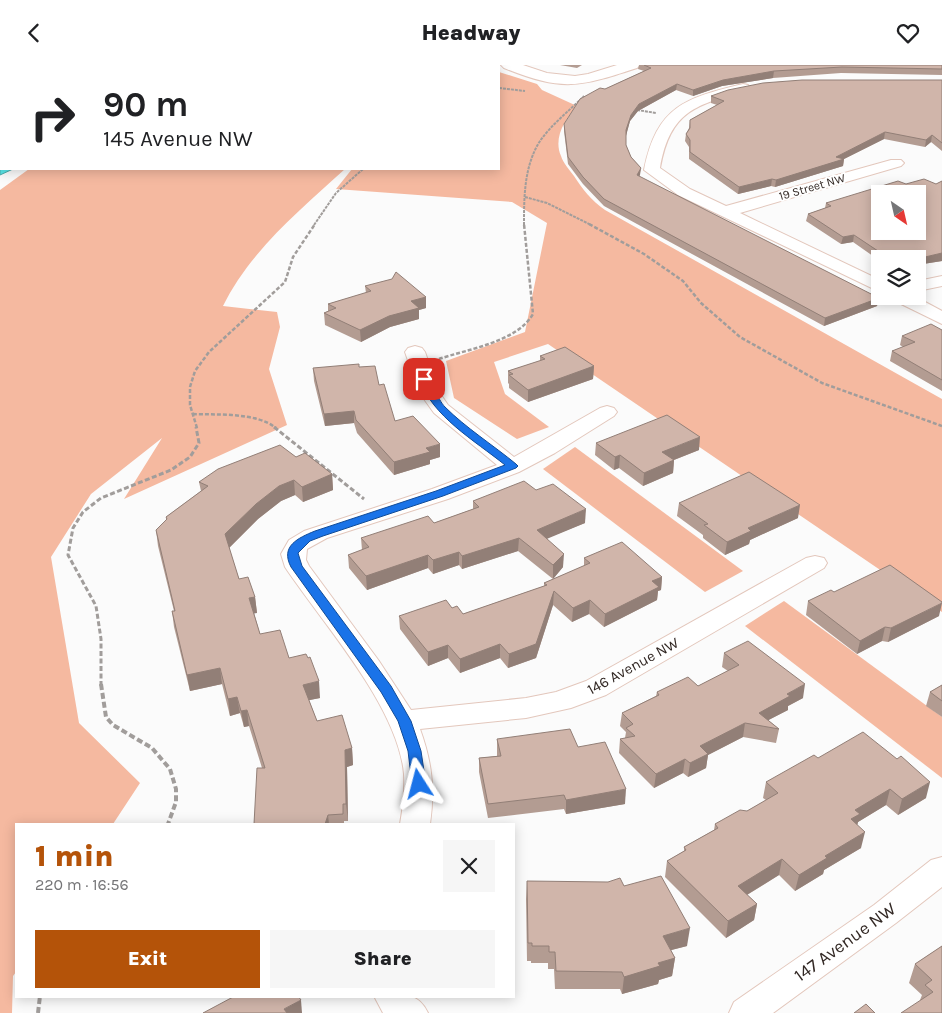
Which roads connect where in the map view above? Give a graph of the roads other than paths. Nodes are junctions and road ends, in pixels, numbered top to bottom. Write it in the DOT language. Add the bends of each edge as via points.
graph roads {
  1 [pos="509,65"];
  2 [pos="632,65"];
  3 [pos="757,86"];
  4 [pos="896,163"];
  5 [pos="728,211"];
  6 [pos="942,281"];
  7 [pos="871,282"];
  8 [pos="926,284"];
  9 [pos="918,305"];
  10 [pos="942,317"];
  11 [pos="417,359"];
  12 [pos="607,412"];
  13 [pos="512,466"];
  14 [pos="815,563"];
  15 [pos="404,721"];
  16 [pos="415,823"];
  17 [pos="942,869"];
  18 [pos="392,998"];
  19 [pos="411,1013"];
  20 [pos="746,1013"];
  1 -- 2 [label="street" via="557,79 585,80"];
  3 -- 5 [label="street" via="696,102 665,125 654,151 652,170 684,191"];
  4 -- 5 [label="street, 19 Street NW"];
  5 -- 7 [label="street"];
  6 -- 8 [label="street"];
  9 -- 10 [label="street"];
  11 -- 13 [label="street" via="428,391 441,409"];
  12 -- 13 [label="street"];
  13 -- 15 [label="street" via="319,533 297,545 292,553 296,567 386,689"];
  14 -- 15 [label="street, 146 Avenue NW" via="596,689 526,708"];
  15 -- 16 [label="street" via="414,751 419,784"];
  17 -- 20 [label="street, 147 Avenue NW" via="885,914"];
  18 -- 19 [label="street" via="397,1005"];
}
